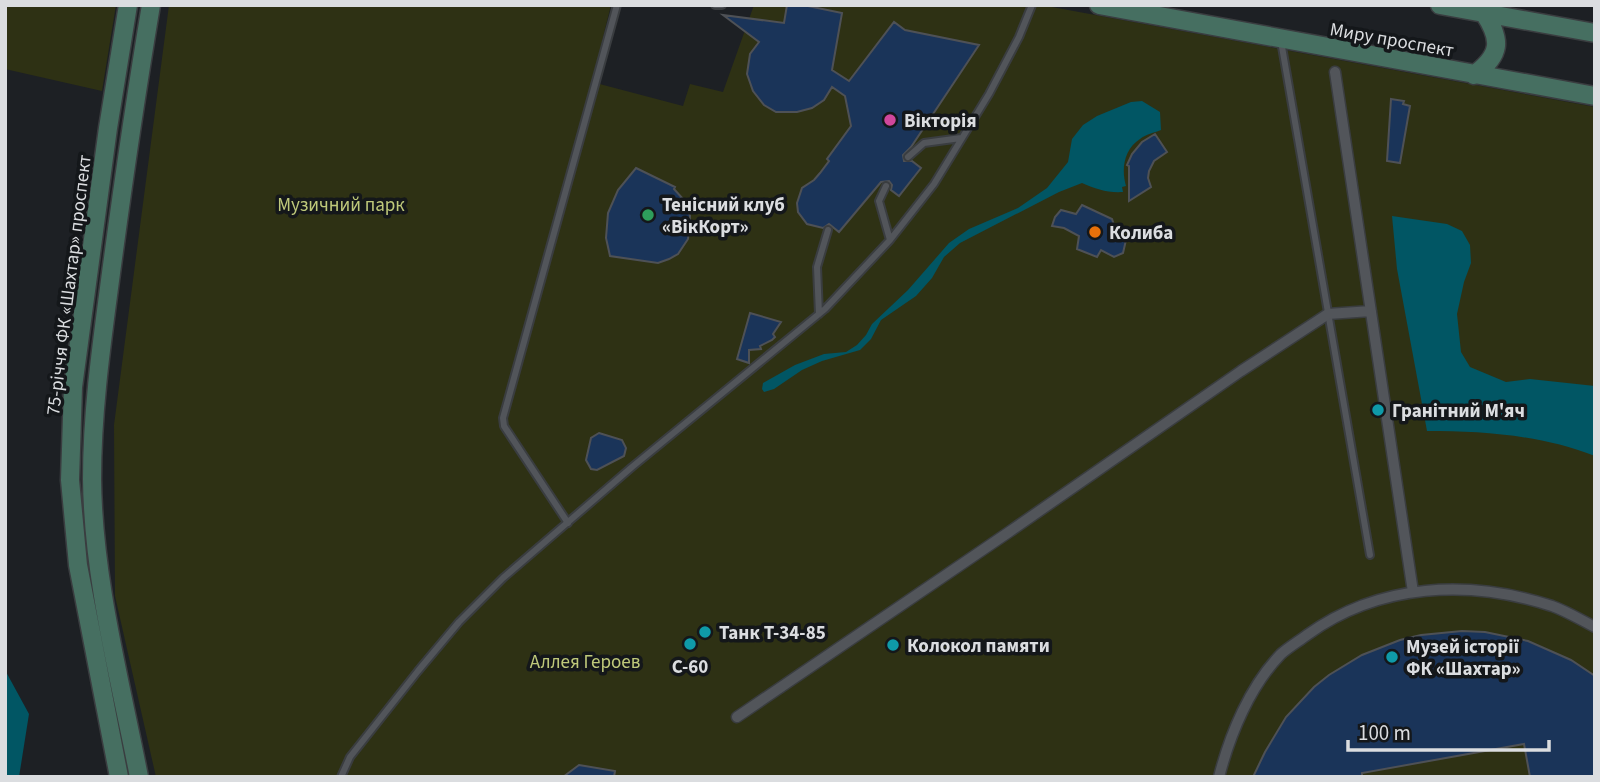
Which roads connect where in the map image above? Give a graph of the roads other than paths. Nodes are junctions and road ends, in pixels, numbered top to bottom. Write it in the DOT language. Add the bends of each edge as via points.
graph roads {
  1 [pos="128,5"];
  2 [pos="151,5"];
  3 [pos="617,5"];
  4 [pos="715,5"];
  5 [pos="722,5"];
  6 [pos="1032,5"];
  7 [pos="1099,5"];
  8 [pos="1198,5"];
  9 [pos="1440,5"];
  10 [pos="1484,13"];
  11 [pos="1208,26"];
  12 [pos="1595,33"];
  13 [pos="1280,39"];
  14 [pos="1335,72"];
  15 [pos="1474,75"];
  16 [pos="1595,96"];
  17 [pos="961,138"];
  18 [pos="908,157"];
  19 [pos="886,186"];
  20 [pos="828,230"];
  21 [pos="890,240"];
  22 [pos="1371,311"];
  23 [pos="819,314"];
  24 [pos="1328,314"];
  25 [pos="568,523"];
  26 [pos="1370,555"];
  27 [pos="1413,592"];
  28 [pos="1595,627"];
  29 [pos="737,717"];
  30 [pos="119,777"];
  31 [pos="139,777"];
  32 [pos="341,777"];
  33 [pos="1219,777"];
  1 -- 30 [label="main road, 75-річчя ФК «Шахтар» проспект" via="73,387 70,480 78,565"];
  2 -- 31 [label="main road, 75-річчя ФК «Шахтар» проспект" via="95,388 92,479 104,604"];
  3 -- 25 [label="lane" via="503,418"];
  4 -- 5 [label="lane"];
  6 -- 17 [label="lane" via="989,94"];
  7 -- 11 [label="main road, Миру проспект"];
  8 -- 11 [label="main road"];
  9 -- 10 [label="main road"];
  10 -- 12 [label="main road"];
  10 -- 15 [label="main road" via="1495,30 1496,46 1494,58"];
  11 -- 13 [label="main road, Миру проспект"];
  13 -- 15 [label="main road, Миру проспект"];
  13 -- 24 [label="lane"];
  14 -- 22 [label="street"];
  15 -- 16 [label="main road, Миру проспект"];
  17 -- 18 [label="lane" via="924,143"];
  17 -- 21 [label="lane"];
  19 -- 21 [label="lane" via="879,201"];
  20 -- 23 [label="lane" via="817,267"];
  21 -- 23 [label="lane"];
  22 -- 24 [label="street"];
  22 -- 27 [label="street"];
  23 -- 25 [label="lane"];
  24 -- 26 [label="lane"];
  24 -- 29 [label="street"];
  25 -- 32 [label="lane" via="459,622 350,757"];
  27 -- 28 [label="street" via="1455,588 1499,592 1554,607"];
  27 -- 33 [label="street" via="1341,613 1282,654 1250,695"];
}
